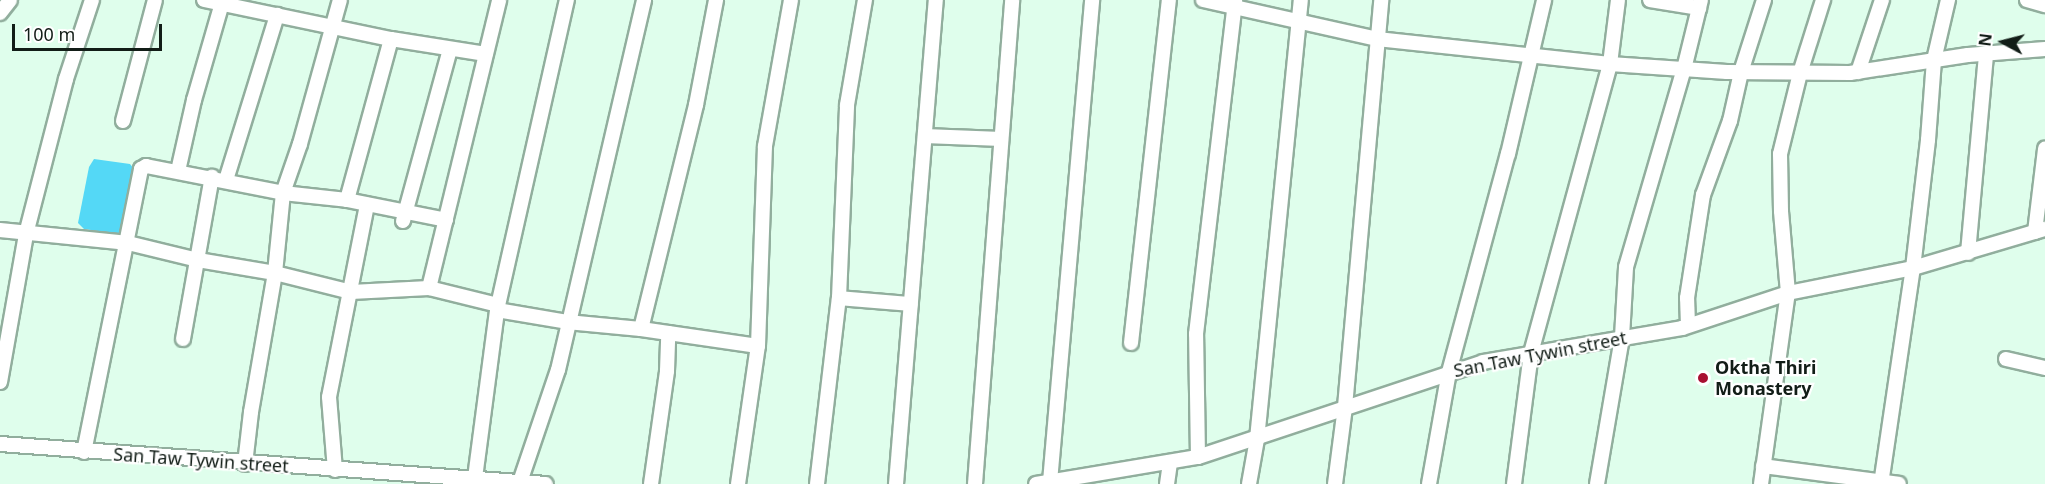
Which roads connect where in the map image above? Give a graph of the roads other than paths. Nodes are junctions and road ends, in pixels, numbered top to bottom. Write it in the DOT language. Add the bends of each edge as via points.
graph roads {
  1 [pos="10,0"];
  2 [pos="92,0"];
  3 [pos="155,0"];
  4 [pos="204,0"];
  5 [pos="340,0"];
  6 [pos="499,0"];
  7 [pos="567,0"];
  8 [pos="644,0"];
  9 [pos="716,0"];
  10 [pos="791,0"];
  11 [pos="865,0"];
  12 [pos="936,0"];
  13 [pos="1012,0"];
  14 [pos="1092,0"];
  15 [pos="1169,0"];
  16 [pos="1203,0"];
  17 [pos="1301,0"];
  18 [pos="1381,0"];
  19 [pos="1544,0"];
  20 [pos="1618,0"];
  21 [pos="1650,0"];
  22 [pos="1764,0"];
  23 [pos="1823,0"];
  24 [pos="1882,0"];
  25 [pos="1948,0"];
  26 [pos="2027,0"];
  27 [pos="222,3"];
  28 [pos="1234,3"];
  29 [pos="1700,4"];
  30 [pos="2045,5"];
  31 [pos="0,13"];
  32 [pos="277,15"];
  33 [pos="1298,21"];
  34 [pos="334,27"];
  35 [pos="391,39"];
  36 [pos="1377,39"];
  37 [pos="450,49"];
  38 [pos="2045,49"];
  39 [pos="486,54"];
  40 [pos="1532,54"];
  41 [pos="1986,54"];
  42 [pos="1934,60"];
  43 [pos="1610,63"];
  44 [pos="1684,69"];
  45 [pos="1741,72"];
  46 [pos="1858,72"];
  47 [pos="1800,73"];
  48 [pos="123,121"];
  49 [pos="925,136"];
  50 [pos="1001,139"];
  51 [pos="2045,149"];
  52 [pos="178,171"];
  53 [pos="219,179"];
  54 [pos="283,193"];
  55 [pos="347,200"];
  56 [pos="367,205"];
  57 [pos="404,217"];
  58 [pos="446,220"];
  59 [pos="0,230"];
  60 [pos="2040,231"];
  61 [pos="26,234"];
  62 [pos="128,243"];
  63 [pos="1968,253"];
  64 [pos="198,260"];
  65 [pos="1913,268"];
  66 [pos="274,273"];
  67 [pos="429,288"];
  68 [pos="351,292"];
  69 [pos="1788,293"];
  70 [pos="839,298"];
  71 [pos="911,304"];
  72 [pos="498,308"];
  73 [pos="567,322"];
  74 [pos="1688,325"];
  75 [pos="641,329"];
  76 [pos="668,333"];
  77 [pos="1622,337"];
  78 [pos="183,339"];
  79 [pos="1131,343"];
  80 [pos="759,346"];
  81 [pos="1531,352"];
  82 [pos="2006,359"];
  83 [pos="2045,368"];
  84 [pos="1449,372"];
  85 [pos="0,382"];
  86 [pos="1345,407"];
  87 [pos="1257,439"];
  88 [pos="0,444"];
  89 [pos="84,452"];
  90 [pos="1198,457"];
  91 [pos="1170,463"];
  92 [pos="245,464"];
  93 [pos="1763,466"];
  94 [pos="335,470"];
  95 [pos="475,478"];
  96 [pos="1078,480"];
  97 [pos="520,482"];
  98 [pos="1043,483"];
  99 [pos="1881,483"];
  100 [pos="546,484"];
  101 [pos="651,484"];
  102 [pos="738,484"];
  103 [pos="817,484"];
  104 [pos="896,484"];
  105 [pos="975,484"];
  106 [pos="1167,484"];
  107 [pos="1249,484"];
  108 [pos="1335,484"];
  109 [pos="1430,484"];
  110 [pos="1514,484"];
  111 [pos="1597,484"];
  112 [pos="1761,484"];
  113 [pos="1899,484"];
  1 -- 31 [label="street"];
  2 -- 61 [label="street" via="66,79"];
  3 -- 48 [label="street"];
  4 -- 27 [label="street"];
  5 -- 34 [label="street"];
  6 -- 39 [label="street"];
  7 -- 72 [label="street"];
  8 -- 73 [label="street"];
  9 -- 75 [label="street" via="696,105"];
  10 -- 80 [label="street" via="765,146"];
  11 -- 70 [label="street" via="847,105"];
  12 -- 49 [label="street"];
  13 -- 50 [label="street"];
  14 -- 98 [label="street"];
  15 -- 79 [label="street"];
  16 -- 28 [label="street"];
  17 -- 33 [label="street"];
  18 -- 36 [label="street"];
  19 -- 40 [label="street"];
  20 -- 43 [label="street"];
  21 -- 29 [label="street"];
  22 -- 45 [label="street"];
  23 -- 47 [label="street"];
  24 -- 46 [label="street"];
  25 -- 42 [label="street"];
  26 -- 30 [label="street"];
  27 -- 32 [label="street"];
  27 -- 52 [label="street"];
  28 -- 33 [label="street"];
  28 -- 90 [label="street" via="1196,334"];
  29 -- 44 [label="street"];
  32 -- 34 [label="street"];
  32 -- 53 [label="street"];
  33 -- 36 [label="street"];
  33 -- 87 [label="street"];
  34 -- 35 [label="street"];
  34 -- 54 [label="street"];
  35 -- 37 [label="street"];
  35 -- 55 [label="street"];
  36 -- 40 [label="street"];
  36 -- 86 [label="street"];
  37 -- 39 [label="street"];
  37 -- 57 [label="street"];
  38 -- 41 [label="street"];
  39 -- 58 [label="street"];
  40 -- 43 [label="street"];
  40 -- 84 [label="street"];
  41 -- 42 [label="street"];
  41 -- 63 [label="street"];
  42 -- 46 [label="street"];
  42 -- 65 [label="street"];
  43 -- 44 [label="street"];
  43 -- 81 [label="street"];
  44 -- 45 [label="street"];
  44 -- 77 [label="street" via="1626,267"];
  45 -- 47 [label="street"];
  45 -- 74 [label="street" via="1730,121 1703,195 1687,298"];
  46 -- 47 [label="street"];
  47 -- 69 [label="street" via="1780,154"];
  49 -- 50 [label="street"];
  49 -- 71 [label="street"];
  50 -- 105 [label="street"];
  51 -- 60 [label="street"];
  52 -- 53 [label="street"];
  52 -- 62 [label="street" via="147,166 141,169"];
  53 -- 54 [label="street"];
  53 -- 64 [label="street"];
  54 -- 55 [label="street"];
  54 -- 66 [label="street"];
  55 -- 56 [label="street"];
  56 -- 57 [label="street"];
  56 -- 68 [label="street"];
  57 -- 58 [label="street"];
  58 -- 67 [label="street"];
  59 -- 61 [label="street"];
  60 -- 63 [label="street, San Taw Tywin street"];
  61 -- 62 [label="street"];
  61 -- 85 [label="street"];
  62 -- 64 [label="street"];
  62 -- 89 [label="street"];
  63 -- 65 [label="street, San Taw Tywin street"];
  64 -- 66 [label="street"];
  64 -- 78 [label="street"];
  65 -- 69 [label="street, San Taw Tywin street"];
  65 -- 99 [label="street"];
  66 -- 68 [label="street"];
  66 -- 92 [label="street"];
  67 -- 68 [label="street"];
  67 -- 72 [label="street"];
  68 -- 94 [label="street" via="329,397"];
  69 -- 74 [label="street, San Taw Tywin street"];
  69 -- 93 [label="street"];
  70 -- 71 [label="street"];
  70 -- 103 [label="street"];
  71 -- 104 [label="street"];
  72 -- 73 [label="street"];
  72 -- 95 [label="street"];
  73 -- 75 [label="street"];
  73 -- 97 [label="street" via="558,370"];
  74 -- 77 [label="street, San Taw Tywin street"];
  75 -- 76 [label="street"];
  76 -- 80 [label="street"];
  76 -- 101 [label="street" via="667,371"];
  77 -- 81 [label="street, San Taw Tywin street"];
  77 -- 111 [label="street"];
  80 -- 102 [label="street"];
  81 -- 84 [label="street, San Taw Tywin street"];
  81 -- 110 [label="street"];
  82 -- 83 [label="street"];
  84 -- 86 [label="street, San Taw Tywin street"];
  84 -- 109 [label="street"];
  86 -- 87 [label="street, San Taw Tywin street"];
  86 -- 108 [label="street"];
  87 -- 90 [label="street, San Taw Tywin street"];
  87 -- 107 [label="street"];
  88 -- 89 [label="street, San Taw Tywin street"];
  89 -- 92 [label="street, San Taw Tywin street"];
  90 -- 91 [label="street, San Taw Tywin street"];
  91 -- 96 [label="street, San Taw Tywin street"];
  91 -- 106 [label="street"];
  92 -- 94 [label="street, San Taw Tywin street"];
  93 -- 99 [label="street"];
  93 -- 112 [label="street"];
  94 -- 95 [label="street, San Taw Tywin street"];
  95 -- 97 [label="street, San Taw Tywin street"];
  96 -- 98 [label="street, San Taw Tywin street"];
  97 -- 100 [label="street, San Taw Tywin street"];
  99 -- 113 [label="street"];
}
